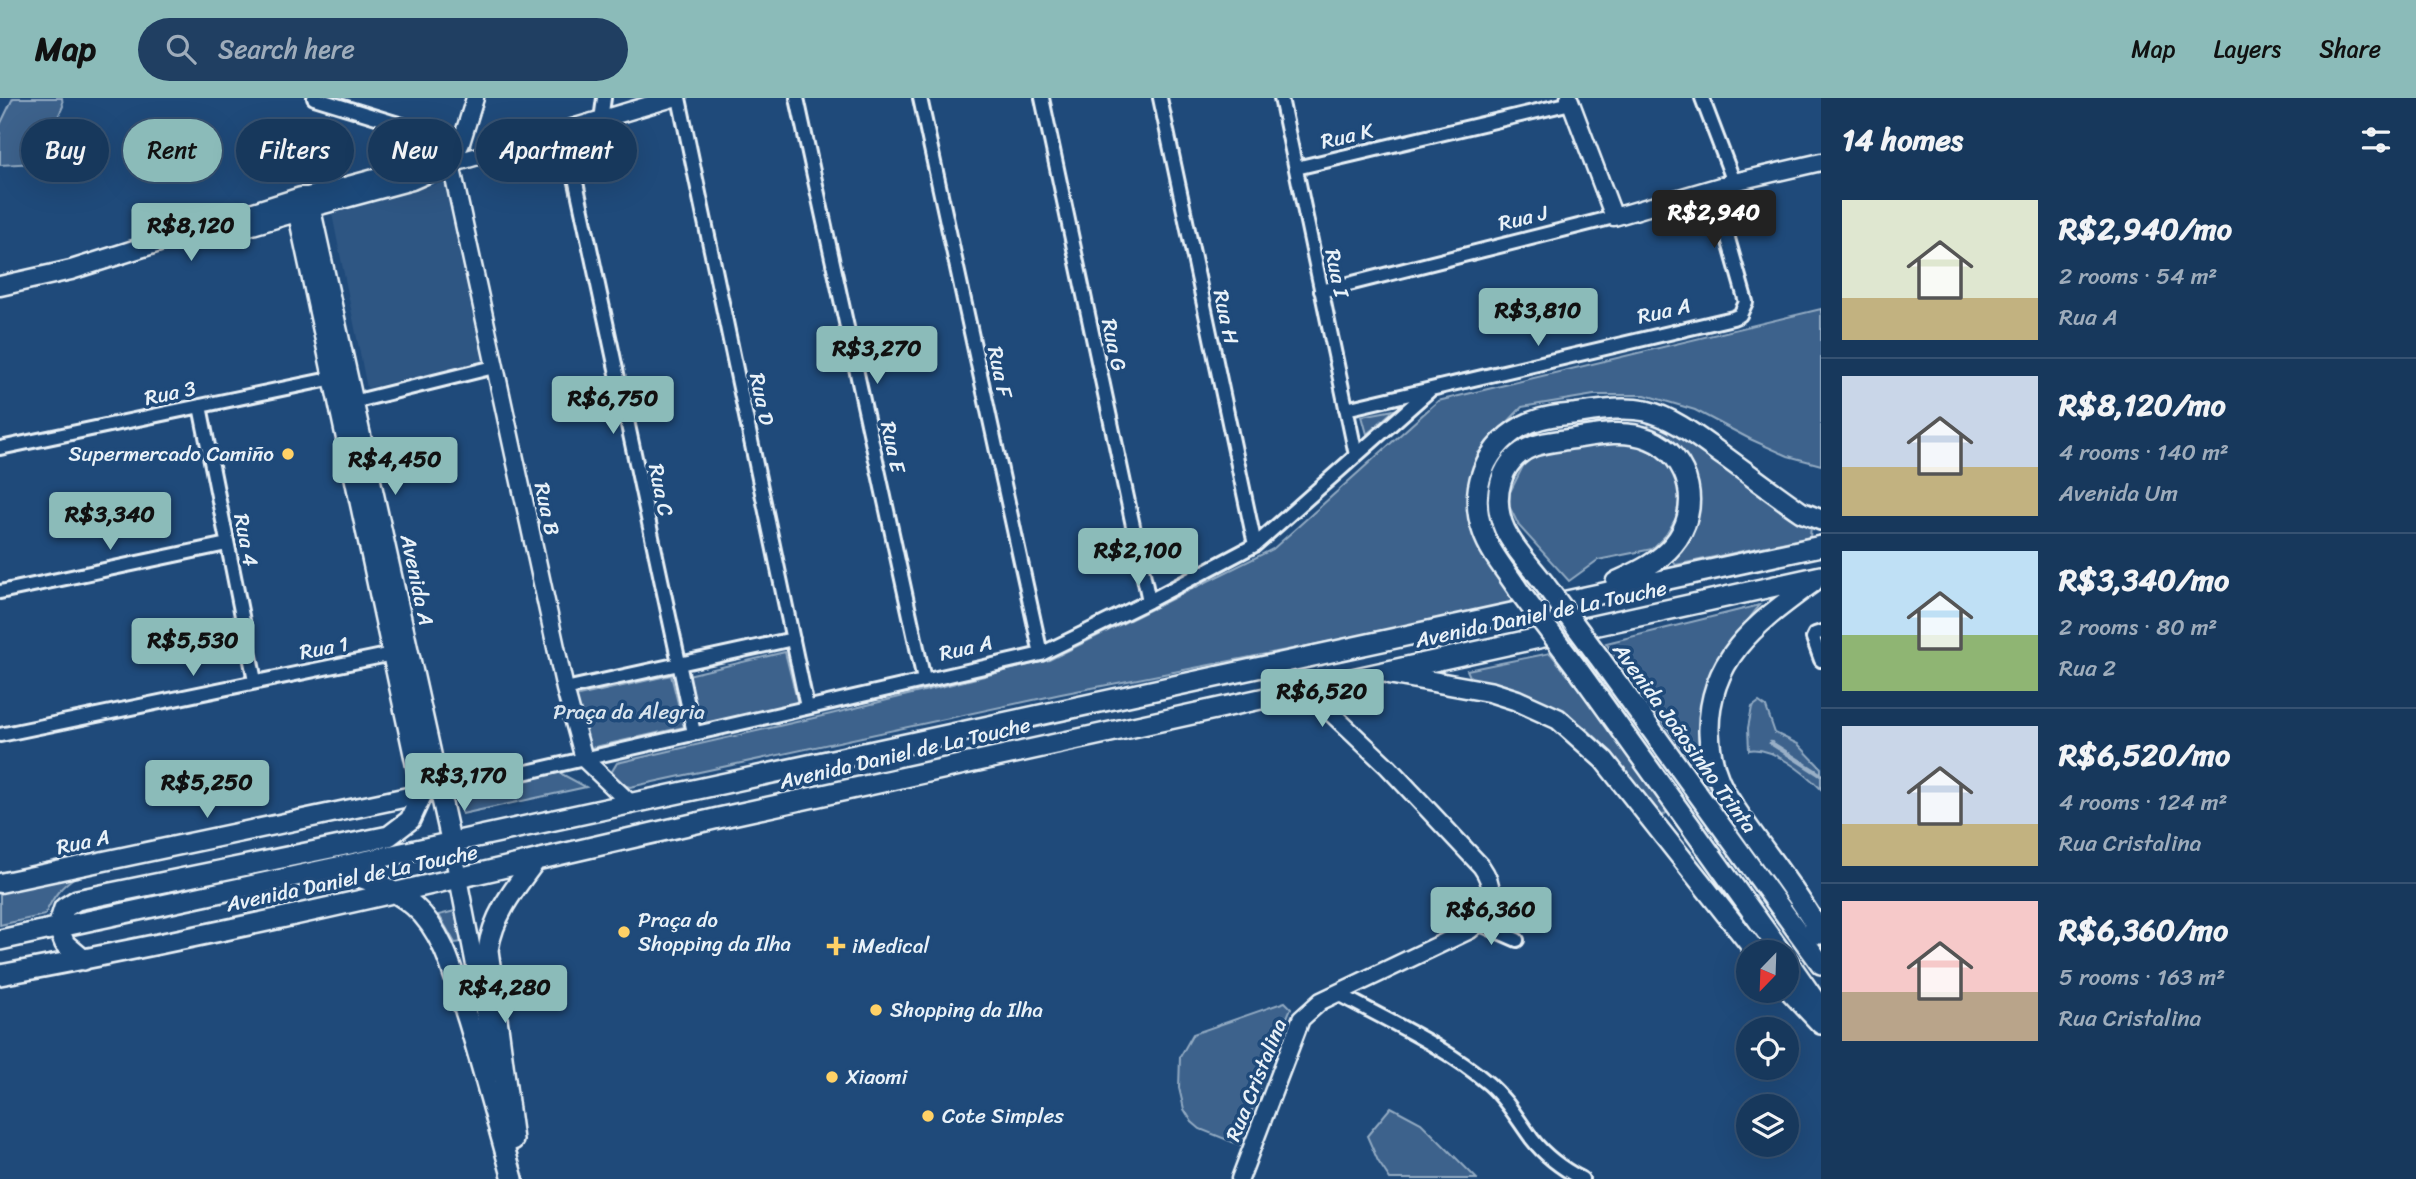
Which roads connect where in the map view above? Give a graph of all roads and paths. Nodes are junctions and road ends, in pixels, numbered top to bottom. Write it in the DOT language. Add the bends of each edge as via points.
graph roads {
  1 [pos="314,98"];
  2 [pos="475,98"];
  3 [pos="604,98"];
  4 [pos="673,98"];
  5 [pos="679,98"];
  6 [pos="797,98"];
  7 [pos="920,98"];
  8 [pos="1042,98"];
  9 [pos="1160,98"];
  10 [pos="1281,98"];
  11 [pos="1702,98"];
  12 [pos="1570,101"];
  13 [pos="383,119"];
  14 [pos="601,119"];
  15 [pos="604,119"];
  16 [pos="462,140"];
  17 [pos="1821,162"];
  18 [pos="1296,168"];
  19 [pos="407,182"];
  20 [pos="455,182"];
  21 [pos="576,182"];
  22 [pos="1734,182"];
  23 [pos="1714,189"];
  24 [pos="303,207"];
  25 [pos="1614,217"];
  26 [pos="0,286"];
  27 [pos="1321,291"];
  28 [pos="0,296"];
  29 [pos="494,367"];
  30 [pos="341,377"];
  31 [pos="1429,391"];
  32 [pos="347,404"];
  33 [pos="200,406"];
  34 [pos="1346,409"];
  35 [pos="0,448"];
  36 [pos="1356,455"];
  37 [pos="1821,520"];
  38 [pos="227,544"];
  39 [pos="1255,545"];
  40 [pos="1821,546"];
  41 [pos="1820,576"];
  42 [pos="0,592"];
  43 [pos="1583,597"];
  44 [pos="1149,601"];
  45 [pos="1818,633"];
  46 [pos="793,639"];
  47 [pos="401,653"];
  48 [pos="1041,654"];
  49 [pos="1821,660"];
  50 [pos="679,664"];
  51 [pos="1379,673"];
  52 [pos="924,680"];
  53 [pos="255,681"];
  54 [pos="565,689"];
  55 [pos="1289,692"];
  56 [pos="807,707"];
  57 [pos="694,733"];
  58 [pos="0,735"];
  59 [pos="584,759"];
  60 [pos="431,793"];
  61 [pos="630,803"];
  62 [pos="380,838"];
  63 [pos="451,842"];
  64 [pos="535,861"];
  65 [pos="329,868"];
  66 [pos="459,878"];
  67 [pos="0,883"];
  68 [pos="394,892"];
  69 [pos="1491,900"];
  70 [pos="1522,914"];
  71 [pos="1478,923"];
  72 [pos="58,927"];
  73 [pos="1821,934"];
  74 [pos="0,940"];
  75 [pos="1517,940"];
  76 [pos="1746,940"];
  77 [pos="1772,940"];
  78 [pos="84,960"];
  79 [pos="1821,964"];
  80 [pos="0,975"];
  81 [pos="1799,977"];
  82 [pos="1337,993"];
  83 [pos="1799,1001"];
  84 [pos="1821,1009"];
  85 [pos="1821,1024"];
  86 [pos="515,1179"];
  87 [pos="1240,1179"];
  88 [pos="1582,1179"];
  1 -- 13 [label="street"];
  2 -- 16 [label="street"];
  3 -- 14 [label="street"];
  4 -- 15 [label="street"];
  5 -- 46 [label="street, Rua D"];
  6 -- 52 [label="street, Rua E"];
  7 -- 48 [label="street, Rua F"];
  8 -- 44 [label="street, Rua G"];
  9 -- 39 [label="street, Rua H"];
  10 -- 18 [label="street, Rua I"];
  11 -- 22 [label="street"];
  12 -- 18 [label="street, Rua K"];
  12 -- 25 [label="street"];
  17 -- 22 [label="street, Rua J"];
  18 -- 27 [label="street, Rua I"];
  19 -- 24 [label="street"];
  20 -- 29 [label="street, Rua B"];
  21 -- 50 [label="street, Rua C"];
  22 -- 23 [label="street, Rua J"];
  23 -- 25 [label="street, Rua J"];
  23 -- 31 [label="street, Rua A" via="1746,302 1740,315"];
  24 -- 26 [label="main road"];
  24 -- 28 [label="main road" via="75,278"];
  24 -- 30 [label="main road, Avenida A"];
  25 -- 27 [label="street, Rua J"];
  27 -- 34 [label="street, Rua I"];
  29 -- 32 [label="street"];
  29 -- 54 [label="street, Rua B"];
  30 -- 32 [label="main road, Avenida A"];
  30 -- 33 [label="street, Rua 3"];
  31 -- 34 [label="street, Rua A"];
  31 -- 36 [label="street, Rua A"];
  32 -- 47 [label="main road, Avenida A"];
  33 -- 35 [label="street, Rua 3"];
  33 -- 38 [label="street, Rua 4"];
  34 -- 36 [label="street, Rua I"];
  36 -- 39 [label="street, Rua A"];
  37 -- 77 [label="main road, bridge" via="1801,512 1684,428 1646,411 1610,409 1542,418 1518,429 1489,456 1477,491 1477,510 1487,542"];
  38 -- 42 [label="street"];
  38 -- 53 [label="street, Rua 4"];
  39 -- 44 [label="street, Rua A"];
  40 -- 43 [label="main road, Avenida Daniel de La Touche"];
  41 -- 51 [label="main road, Avenida Daniel de La Touche"];
  41 -- 73 [label="main road" via="1771,613 1727,660 1709,719 1709,743 1729,800"];
  43 -- 61 [label="main road, Avenida Daniel de La Touche"];
  43 -- 79 [label="main road, Avenida Joãosinho Trinta, bridge" via="1653,564 1674,544 1687,522 1690,496 1682,466 1649,439 1623,433 1536,445 1517,456 1502,476 1500,517 1506,533"];
  44 -- 48 [label="street, Rua A"];
  45 -- 49 [label="street" via="1813,643"];
  46 -- 50 [label="street"];
  46 -- 56 [label="street, Rua D"];
  47 -- 53 [label="street, Rua 1"];
  47 -- 60 [label="main road, Avenida A"];
  48 -- 52 [label="street, Rua A"];
  50 -- 54 [label="street"];
  50 -- 57 [label="street, Rua C"];
  51 -- 55 [label="main road, Avenida Daniel de La Touche"];
  51 -- 76 [label="main road" via="1491,692 1558,719 1604,760"];
  52 -- 56 [label="street, Rua A"];
  53 -- 58 [label="street, Rua 1"];
  54 -- 59 [label="street, Rua B"];
  55 -- 64 [label="main road, Avenida Daniel de La Touche"];
  55 -- 69 [label="street" via="1327,709 1388,767 1481,866 1491,885"];
  56 -- 57 [label="street, Rua A"];
  57 -- 59 [label="street, Rua A"];
  59 -- 60 [label="street, Rua A"];
  59 -- 61 [label="street"];
  60 -- 62 [label="main road" via="406,824"];
  60 -- 63 [label="main road, Avenida A"];
  60 -- 67 [label="main road, Rua A"];
  61 -- 63 [label="main road, Avenida Daniel de La Touche"];
  62 -- 63 [label="main road"];
  62 -- 72 [label="main road" via="77,900 64,908"];
  63 -- 65 [label="main road, Avenida Daniel de La Touche"];
  63 -- 66 [label="street, Avenida A"];
  64 -- 66 [label="main road, Avenida Daniel de La Touche"];
  64 -- 86 [label="main road" via="502,909 488,950"];
  65 -- 68 [label="main road"];
  65 -- 72 [label="main road, Avenida Daniel de La Touche"];
  66 -- 68 [label="main road, Avenida Daniel de La Touche"];
  66 -- 86 [label="street, Avenida A"];
  68 -- 78 [label="main road, Avenida Daniel de La Touche"];
  68 -- 86 [label="main road" via="421,912 448,958"];
  69 -- 70 [label="street"];
  69 -- 71 [label="street, Rua Cristalina"];
  71 -- 75 [label="street"];
  71 -- 82 [label="street, Rua Cristalina" via="1451,941"];
  72 -- 74 [label="main road, Avenida Daniel de La Touche"];
  72 -- 78 [label="main road" via="65,944"];
  78 -- 80 [label="main road, Avenida Daniel de La Touche"];
  81 -- 84 [label="main road"];
  82 -- 87 [label="street, Rua Cristalina" via="1301,1019"];
  82 -- 88 [label="street" via="1475,1073 1501,1096 1549,1158"];
  83 -- 85 [label="main road"];
}
